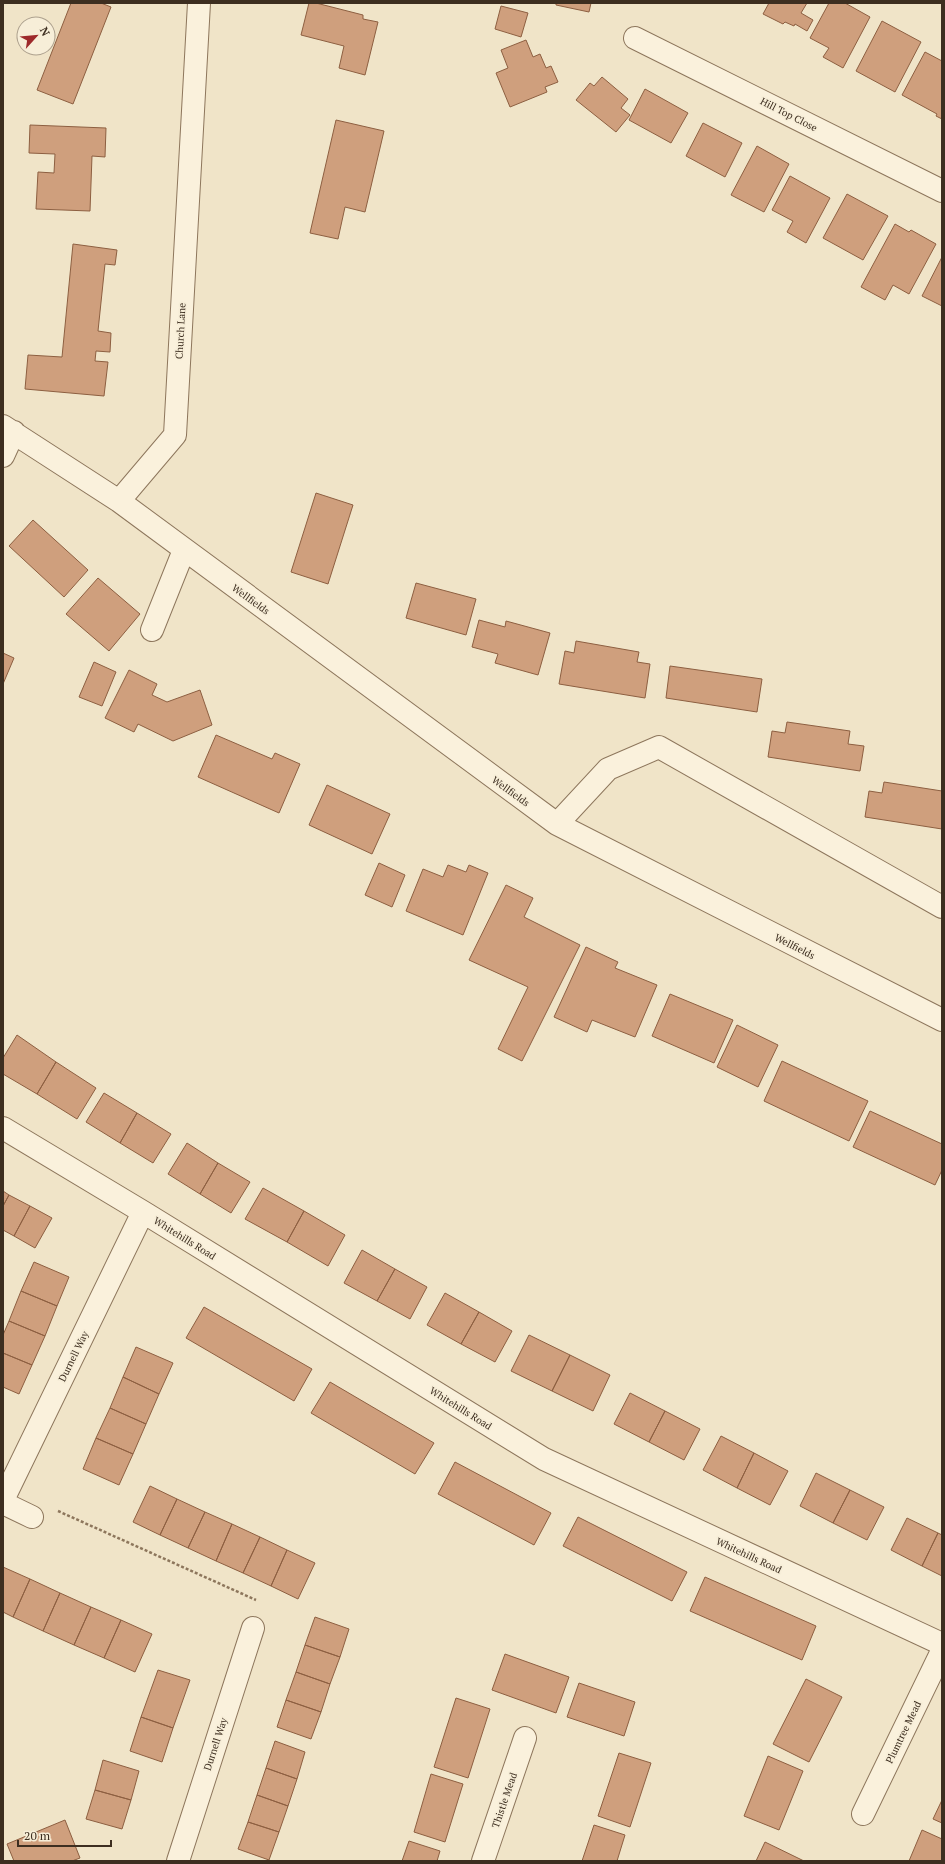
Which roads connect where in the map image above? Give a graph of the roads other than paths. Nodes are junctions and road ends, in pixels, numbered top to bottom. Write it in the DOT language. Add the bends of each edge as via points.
graph roads {
  1 [pos="198,3"];
  2 [pos="635,38"];
  3 [pos="942,191"];
  4 [pos="8,429"];
  5 [pos="3,456"];
  6 [pos="119,501"];
  7 [pos="184,550"];
  8 [pos="152,630"];
  9 [pos="557,824"];
  10 [pos="942,908"];
  11 [pos="942,1020"];
  12 [pos="3,1128"];
  13 [pos="143,1212"];
  14 [pos="3,1502"];
  15 [pos="32,1517"];
  16 [pos="253,1628"];
  17 [pos="942,1644"];
  18 [pos="942,1651"];
  19 [pos="525,1738"];
  20 [pos="863,1814"];
  21 [pos="178,1861"];
  22 [pos="483,1861"];
  1 -- 6 [label="street, Church Lane" via="175,435"];
  2 -- 3 [label="street, Hill Top Close"];
  4 -- 5 [label="street"];
  4 -- 6 [label="street"];
  6 -- 7 [label="street, Wellfields"];
  7 -- 8 [label="street"];
  7 -- 9 [label="street, Wellfields"];
  9 -- 10 [label="street" via="608,769 659,747"];
  9 -- 11 [label="street, Wellfields"];
  12 -- 13 [label="street, Whitehills Road"];
  13 -- 14 [label="street, Durnell Way"];
  13 -- 17 [label="street, Whitehills Road" via="544,1459"];
  14 -- 15 [label="street, Durnell Way"];
  16 -- 21 [label="street, Durnell Way"];
  18 -- 20 [label="street, Plumtree Mead"];
  19 -- 22 [label="street, Thistle Mead"];
}
